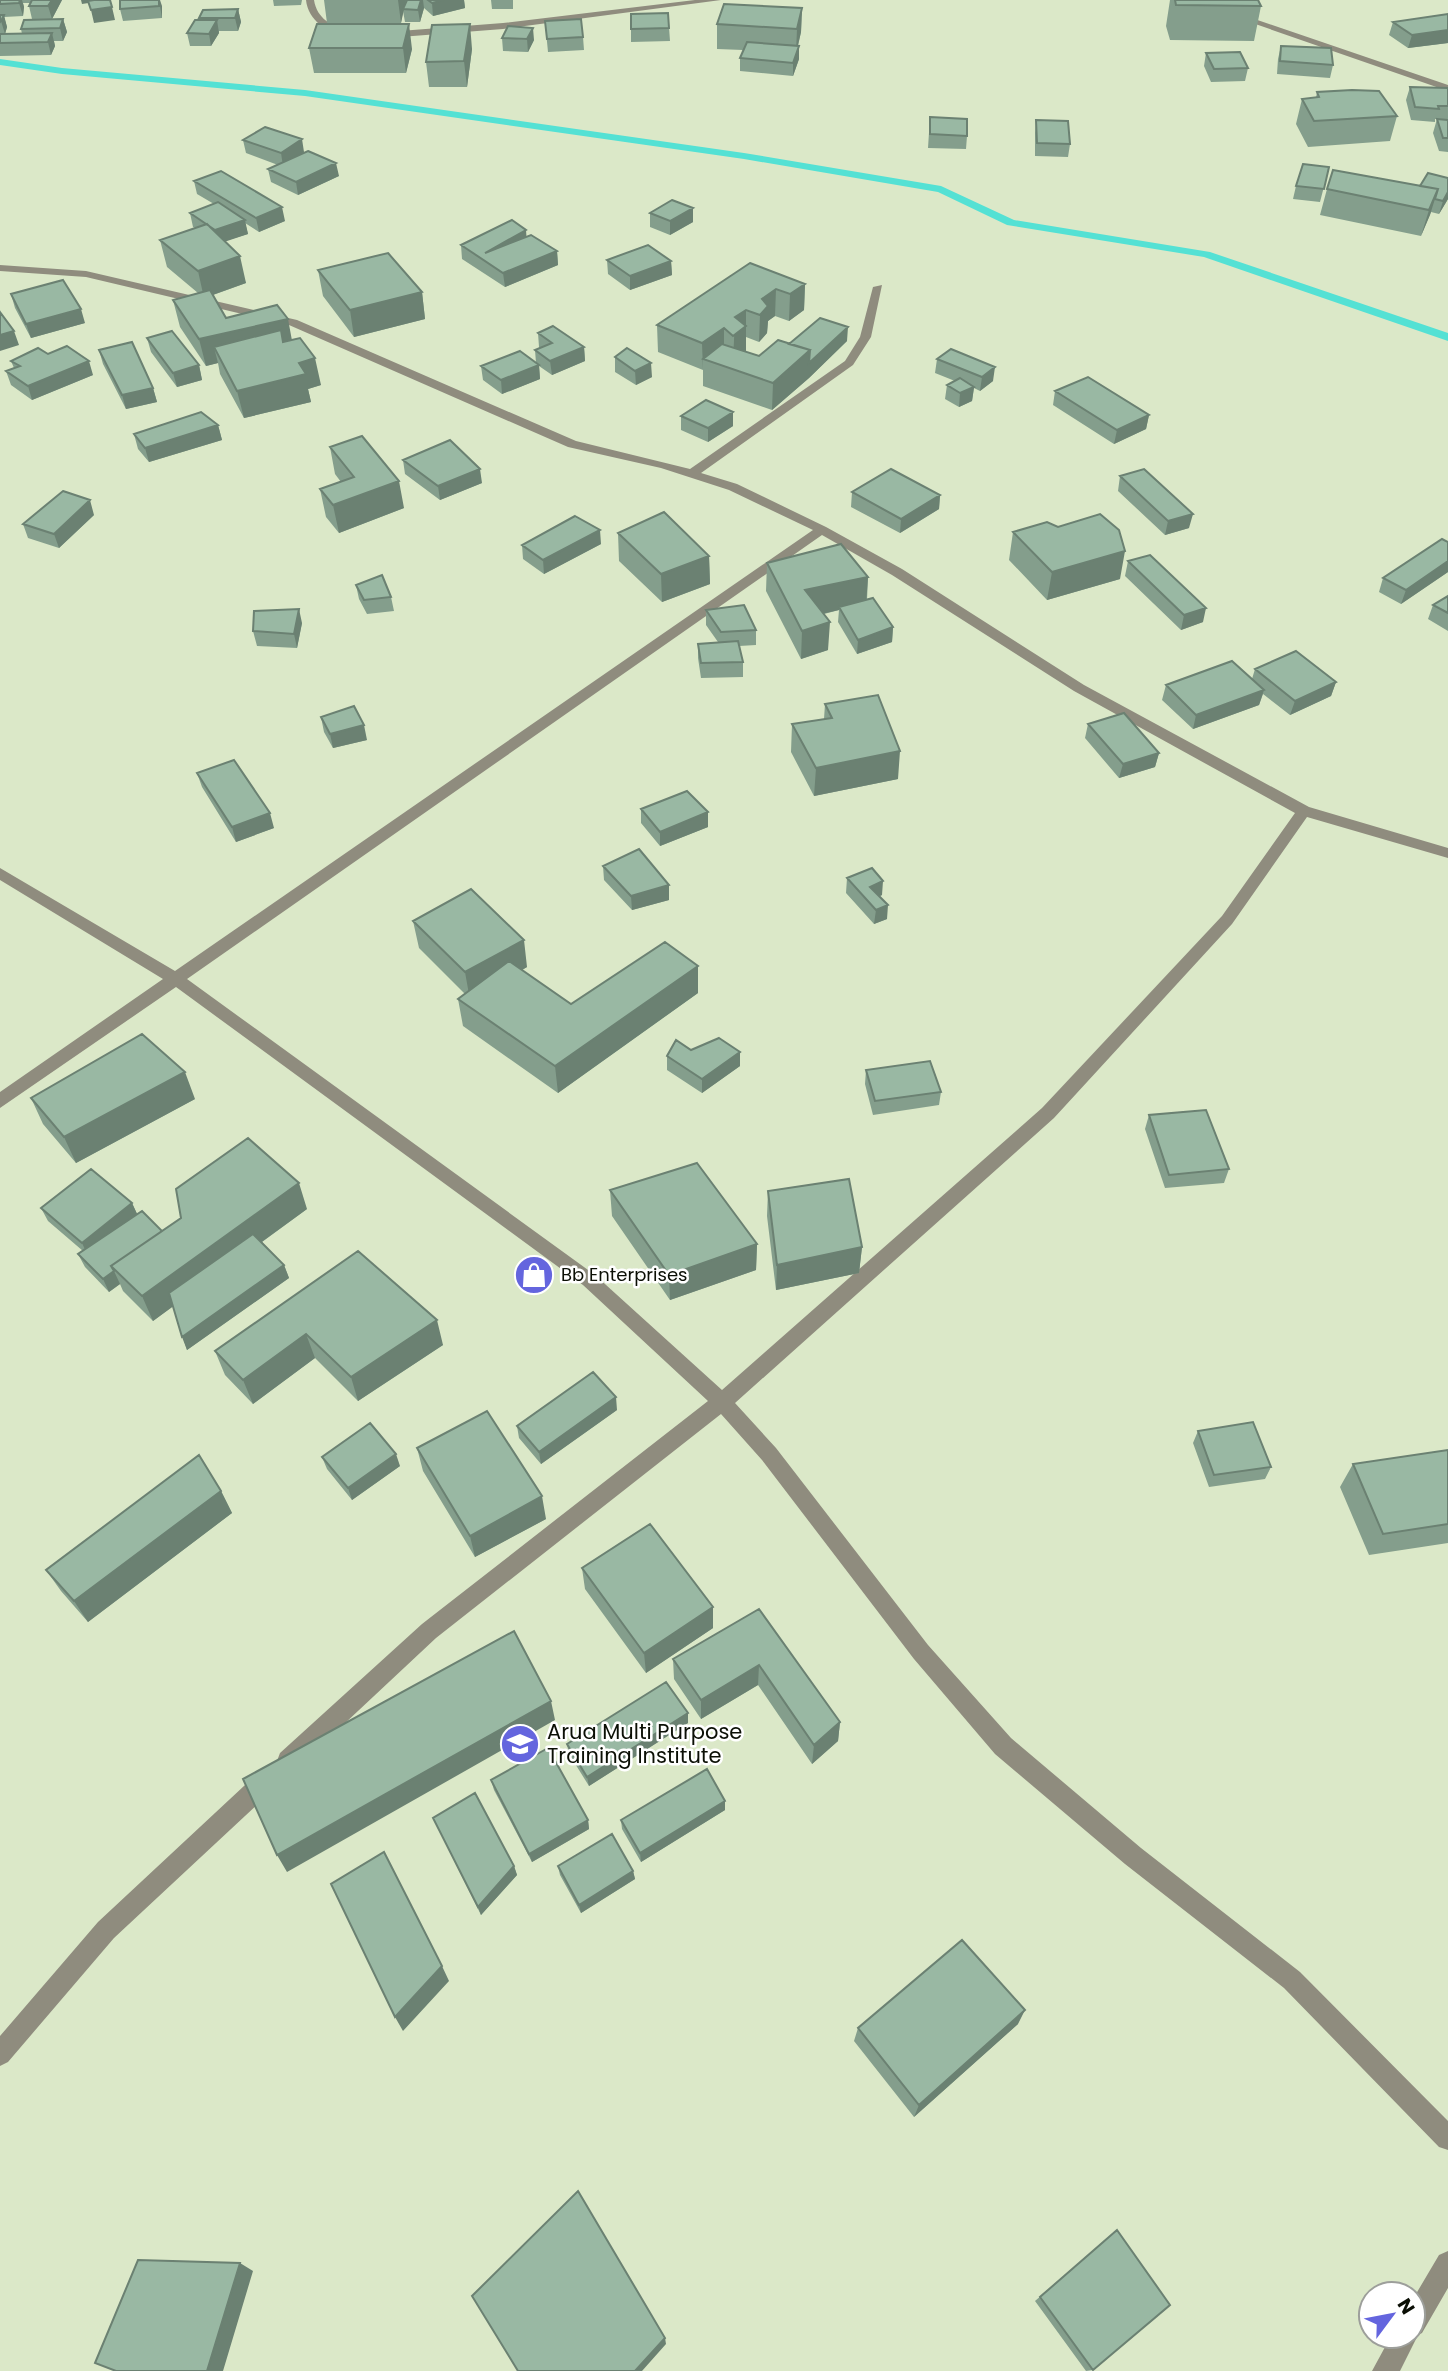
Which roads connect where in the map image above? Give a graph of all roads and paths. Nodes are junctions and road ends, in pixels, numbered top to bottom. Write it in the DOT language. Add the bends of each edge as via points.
graph roads {
  1 [pos="310,0"];
  2 [pos="718,0"];
  3 [pos="1190,0"];
  4 [pos="356,35"];
  5 [pos="382,35"];
  6 [pos="1448,88"];
  7 [pos="0,268"];
  8 [pos="878,287"];
  9 [pos="691,474"];
  10 [pos="822,530"];
  11 [pos="1304,811"];
  12 [pos="1448,853"];
  13 [pos="0,873"];
  14 [pos="177,980"];
  15 [pos="0,1101"];
  16 [pos="722,1402"];
  17 [pos="0,2054"];
  18 [pos="1448,2138"];
  19 [pos="1448,2264"];
  20 [pos="1427,2300"];
  21 [pos="1398,2350"];
  22 [pos="1385,2371"];
  1 -- 4 [label="street" via="317,19 331,29"];
  2 -- 5 [label="street" via="503,26"];
  3 -- 6 [label="street"];
  7 -- 9 [label="street" via="86,274 293,323 572,444"];
  8 -- 9 [label="street" via="862,350"];
  9 -- 10 [label="street" via="733,487"];
  10 -- 11 [label="street" via="897,572 1079,688"];
  10 -- 14 [label="street"];
  11 -- 12 [label="street"];
  11 -- 16 [label="street" via="1227,920 1048,1112"];
  13 -- 14 [label="street"];
  14 -- 15 [label="street"];
  14 -- 16 [label="street" via="589,1280"];
  16 -- 17 [label="street" via="429,1631 106,1930"];
  16 -- 18 [label="street" via="769,1454 921,1652 1003,1746 1133,1856 1292,1980"];
  19 -- 20 [label="street"];
  21 -- 22 [label="street"];
}
